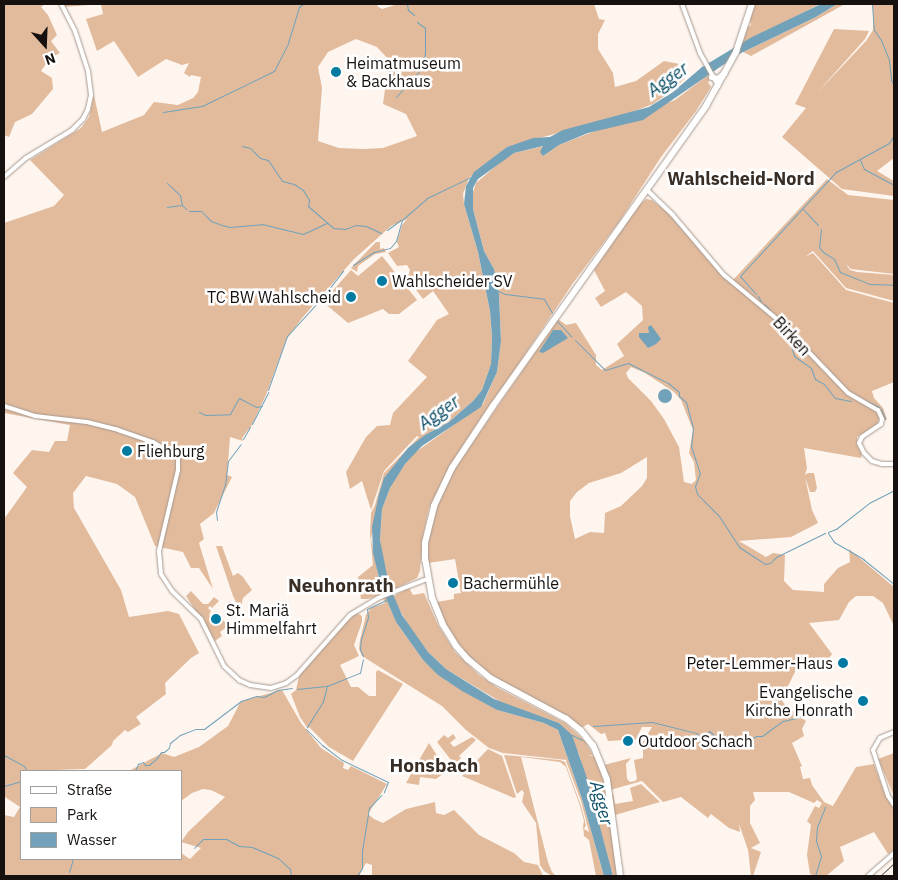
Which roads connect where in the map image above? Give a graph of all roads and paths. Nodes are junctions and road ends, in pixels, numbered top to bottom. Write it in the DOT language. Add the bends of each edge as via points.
graph roads {
  1 [pos="61,4"];
  2 [pos="682,4"];
  3 [pos="752,4"];
  4 [pos="727,70"];
  5 [pos="712,76"];
  6 [pos="718,86"];
  7 [pos="4,177"];
  8 [pos="647,190"];
  9 [pos="4,406"];
  10 [pos="894,464"];
  11 [pos="427,579"];
  12 [pos="894,732"];
  13 [pos="894,805"];
  14 [pos="894,853"];
  15 [pos="620,876"];
  16 [pos="868,876"];
  1 -- 7 [label="street" via="75,31 88,71 91,95 88,109 72,130 21,161"];
  2 -- 5 [label="street"];
  3 -- 4 [label="main road"];
  4 -- 5 [label="main road" via="718,78"];
  4 -- 6 [label="main road"];
  5 -- 6 [label="street"];
  6 -- 8 [label="main road"];
  8 -- 10 [label="street, Birken" via="672,214 724,276 778,320 848,394 878,410 881,424 864,435 859,443 872,461"];
  8 -- 11 [label="main road" via="492,406 452,468 427,529 424,553"];
  9 -- 11 [label="street" via="35,416 87,422 118,430 153,442 178,457 178,470 159,551 160,570 170,588 200,619 224,666 244,683 271,688 289,681 341,623 361,607"];
  11 -- 15 [label="main road" via="443,625 468,660 499,685 574,725 593,746 607,780"];
  12 -- 13 [label="street" via="877,741 873,752"];
  14 -- 16 [label="street"];
}
